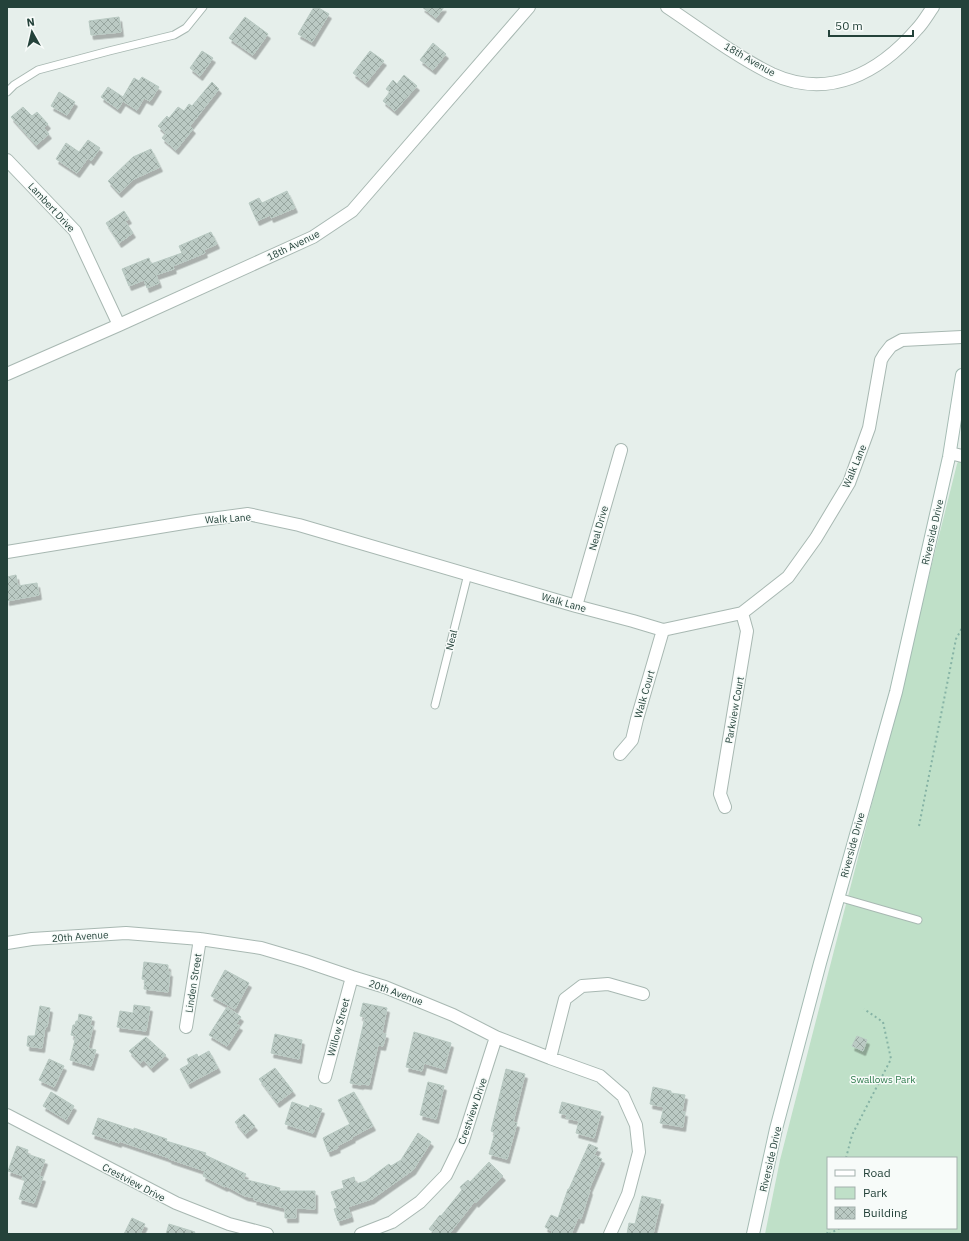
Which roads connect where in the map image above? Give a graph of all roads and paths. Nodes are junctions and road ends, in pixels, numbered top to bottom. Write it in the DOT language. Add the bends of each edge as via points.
graph roads {
  1 [pos="203,7"];
  2 [pos="529,7"];
  3 [pos="667,7"];
  4 [pos="933,7"];
  5 [pos="7,92"];
  6 [pos="7,160"];
  7 [pos="119,325"];
  8 [pos="962,337"];
  9 [pos="7,374"];
  10 [pos="962,375"];
  11 [pos="621,450"];
  12 [pos="949,455"];
  13 [pos="962,456"];
  14 [pos="7,552"];
  15 [pos="468,574"];
  16 [pos="576,606"];
  17 [pos="742,613"];
  18 [pos="962,628"];
  19 [pos="663,630"];
  20 [pos="435,705"];
  21 [pos="620,754"];
  22 [pos="725,807"];
  23 [pos="919,826"];
  24 [pos="838,897"];
  25 [pos="918,920"];
  26 [pos="200,939"];
  27 [pos="7,943"];
  28 [pos="352,977"];
  29 [pos="643,994"];
  30 [pos="864,1009"];
  31 [pos="186,1027"];
  32 [pos="496,1037"];
  33 [pos="550,1058"];
  34 [pos="325,1076"];
  35 [pos="7,1115"];
  36 [pos="846,1157"];
  37 [pos="838,1229"];
  38 [pos="267,1234"];
  39 [pos="361,1234"];
  40 [pos="610,1234"];
  41 [pos="753,1234"];
  42 [pos="828,1234"];
  1 -- 5 [label="lane" via="186,28 174,35 38,70"];
  2 -- 7 [label="street, 18th Avenue" via="352,211 313,237"];
  3 -- 4 [label="street, 18th Avenue" via="750,62 773,74 796,82 821,85 846,81 894,54 918,29"];
  6 -- 7 [label="street, Lambert Drive" via="75,231"];
  7 -- 9 [label="street, 18th Avenue"];
  8 -- 17 [label="street, Walk Lane" via="902,340 887,350 879,366 870,428 849,483 816,538 788,577"];
  10 -- 12 [label="street, Riverside Drive"];
  11 -- 16 [label="street, Neal Drive"];
  12 -- 13 [label="street"];
  12 -- 24 [label="street, Riverside Drive" via="896,692"];
  14 -- 15 [label="street, Walk Lane" via="196,520 248,514 299,525"];
  15 -- 16 [label="street, Walk Lane"];
  15 -- 20 [label="lane, Neal"];
  16 -- 19 [label="street, Walk Lane"];
  17 -- 19 [label="street, Walk Lane"];
  17 -- 22 [label="street, Parkview Court" via="748,631 720,794"];
  18 -- 23 [label="path" via="956,639"];
  19 -- 21 [label="street, Walk Court" via="632,740"];
  24 -- 25 [label="lane"];
  24 -- 41 [label="street, Riverside Drive" via="776,1129"];
  26 -- 27 [label="street, 20th Avenue" via="126,933"];
  26 -- 28 [label="street, 20th Avenue" via="261,948"];
  26 -- 31 [label="street, Linden Street"];
  28 -- 32 [label="street, 20th Avenue" via="385,987 453,1015"];
  28 -- 34 [label="street, Willow Street"];
  29 -- 33 [label="street" via="608,984 582,986 566,1000"];
  30 -- 36 [label="path" via="882,1022 891,1060 852,1135"];
  32 -- 33 [label="street, 20th Avenue"];
  32 -- 39 [label="street, Crestview Drive" via="463,1140 446,1175 420,1202 392,1222"];
  33 -- 40 [label="street, 20th Avenue" via="600,1076 623,1096 636,1125 639,1152 628,1194"];
  35 -- 38 [label="street, Crestview Drive" via="176,1204 229,1224"];
  37 -- 42 [label="path"];
}
